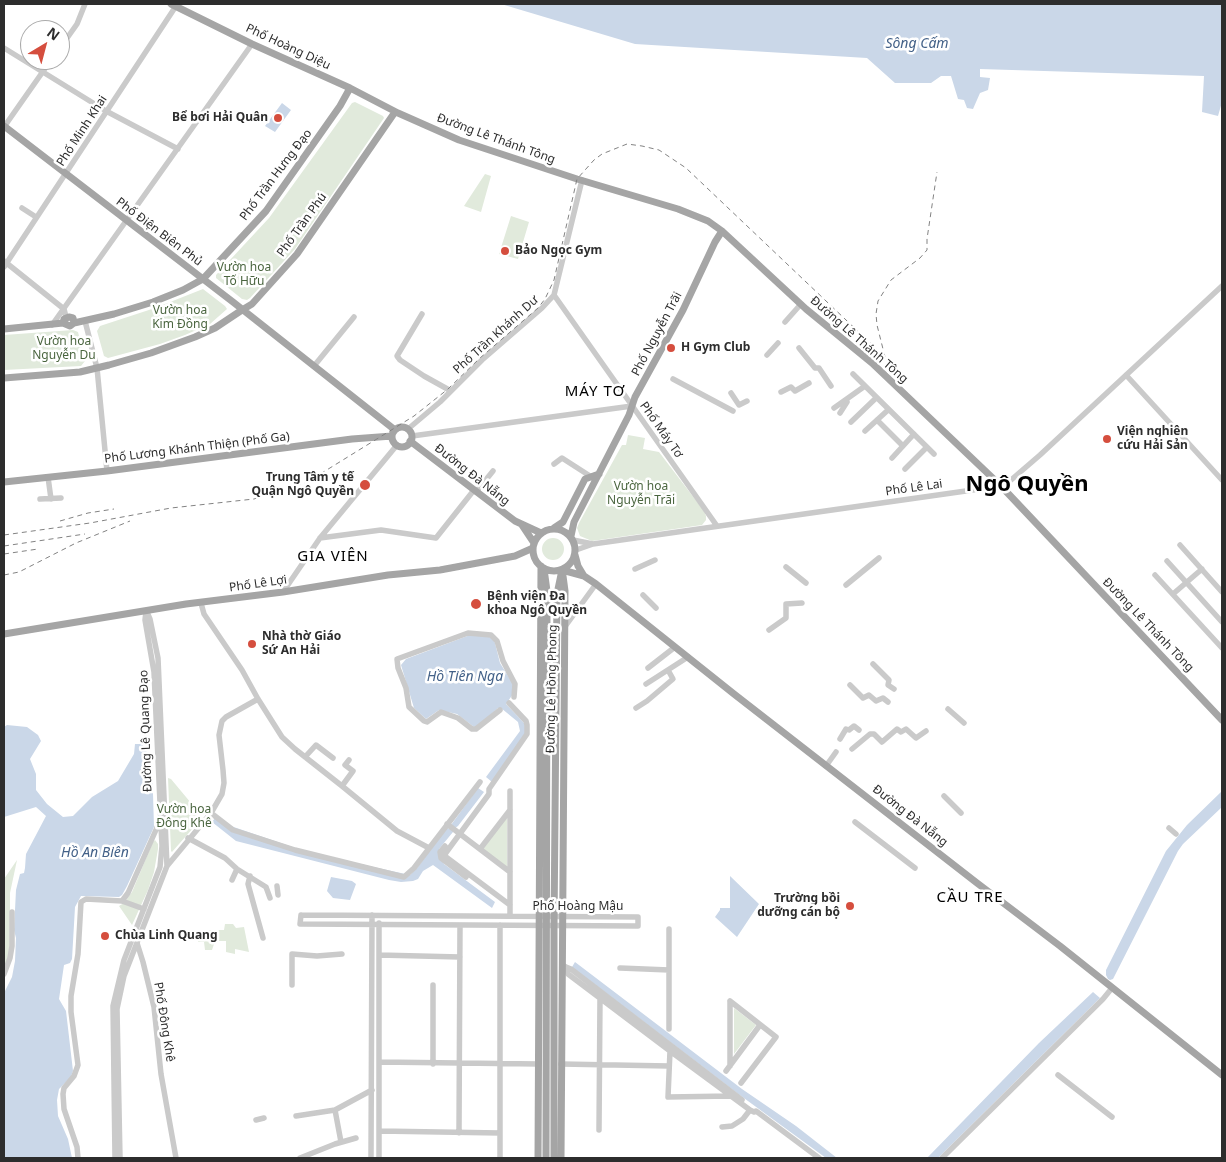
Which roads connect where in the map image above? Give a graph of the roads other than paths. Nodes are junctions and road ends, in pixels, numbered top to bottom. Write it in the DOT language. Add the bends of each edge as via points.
graph roads {
  1 [pos="85,4"];
  2 [pos="174,5"];
  3 [pos="70,34"];
  4 [pos="252,44"];
  5 [pos="4,48"];
  6 [pos="44,70"];
  7 [pos="42,73"];
  8 [pos="350,88"];
  9 [pos="106,111"];
  10 [pos="395,112"];
  11 [pos="4,126"];
  12 [pos="178,150"];
  13 [pos="65,174"];
  14 [pos="582,180"];
  15 [pos="22,208"];
  16 [pos="36,217"];
  17 [pos="127,222"];
  18 [pos="722,232"];
  19 [pos="4,264"];
  20 [pos="203,279"];
  21 [pos="1222,286"];
  22 [pos="554,295"];
  23 [pos="801,304"];
  24 [pos="64,309"];
  25 [pos="242,310"];
  26 [pos="422,314"];
  27 [pos="354,318"];
  28 [pos="65,320"];
  29 [pos="85,321"];
  30 [pos="784,322"];
  31 [pos="52,325"];
  32 [pos="4,328"];
  33 [pos="778,343"];
  34 [pos="799,348"];
  35 [pos="766,355"];
  36 [pos="314,366"];
  37 [pos="97,368"];
  38 [pos="852,374"];
  39 [pos="1126,375"];
  40 [pos="4,378"];
  41 [pos="673,379"];
  42 [pos="808,384"];
  43 [pos="831,386"];
  44 [pos="865,386"];
  45 [pos="451,391"];
  46 [pos="781,392"];
  47 [pos="731,393"];
  48 [pos="850,398"];
  49 [pos="876,398"];
  50 [pos="747,401"];
  51 [pos="632,406"];
  52 [pos="834,408"];
  53 [pos="888,410"];
  54 [pos="733,411"];
  55 [pos="840,413"];
  56 [pos="877,420"];
  57 [pos="851,422"];
  58 [pos="408,429"];
  59 [pos="865,432"];
  60 [pos="393,433"];
  61 [pos="914,434"];
  62 [pos="411,439"];
  63 [pos="396,445"];
  64 [pos="903,446"];
  65 [pos="927,447"];
  66 [pos="934,454"];
  67 [pos="892,458"];
  68 [pos="554,464"];
  69 [pos="905,469"];
  70 [pos="107,471"];
  71 [pos="493,471"];
  72 [pos="599,474"];
  73 [pos="590,476"];
  74 [pos="48,477"];
  75 [pos="1222,480"];
  76 [pos="4,482"];
  77 [pos="1001,486"];
  78 [pos="475,491"];
  79 [pos="61,498"];
  80 [pos="40,499"];
  81 [pos="51,499"];
  82 [pos="522,524"];
  83 [pos="717,526"];
  84 [pos="552,529"];
  85 [pos="541,533"];
  86 [pos="320,538"];
  87 [pos="572,538"];
  88 [pos="592,544"];
  89 [pos="1180,545"];
  90 [pos="534,546"];
  91 [pos="575,552"];
  92 [pos="515,556"];
  93 [pos="879,558"];
  94 [pos="535,559"];
  95 [pos="655,560"];
  96 [pos="1167,561"];
  97 [pos="543,567"];
  98 [pos="786,567"];
  99 [pos="635,569"];
  100 [pos="1202,569"];
  101 [pos="562,570"];
  102 [pos="1155,575"];
  103 [pos="584,576"];
  104 [pos="806,582"];
  105 [pos="1187,582"];
  106 [pos="596,584"];
  107 [pos="846,585"];
  108 [pos="547,591"];
  109 [pos="557,591"];
  110 [pos="283,592"];
  111 [pos="1222,592"];
  112 [pos="1173,594"];
  113 [pos="643,595"];
  114 [pos="201,603"];
  115 [pos="802,603"];
  116 [pos="656,608"];
  117 [pos="146,611"];
  118 [pos="1222,622"];
  119 [pos="564,628"];
  120 [pos="769,630"];
  121 [pos="4,634"];
  122 [pos="675,647"];
  123 [pos="1222,648"];
  124 [pos="688,657"];
  125 [pos="873,664"];
  126 [pos="648,668"];
  127 [pos="668,670"];
  128 [pos="544,681"];
  129 [pos="560,681"];
  130 [pos="646,684"];
  131 [pos="850,685"];
  132 [pos="894,689"];
  133 [pos="514,697"];
  134 [pos="258,699"];
  135 [pos="888,702"];
  136 [pos="510,703"];
  137 [pos="636,708"];
  138 [pos="500,710"];
  139 [pos="948,710"];
  140 [pos="1222,720"];
  141 [pos="964,723"];
  142 [pos="859,730"];
  143 [pos="926,731"];
  144 [pos="840,739"];
  145 [pos="852,749"];
  146 [pos="836,752"];
  147 [pos="305,757"];
  148 [pos="333,758"];
  149 [pos="350,760"];
  150 [pos="826,766"];
  151 [pos="480,782"];
  152 [pos="342,786"];
  153 [pos="510,791"];
  154 [pos="559,792"];
  155 [pos="944,796"];
  156 [pos="510,810"];
  157 [pos="164,812"];
  158 [pos="211,813"];
  159 [pos="961,813"];
  160 [pos="160,820"];
  161 [pos="855,822"];
  162 [pos="447,824"];
  163 [pos="1169,828"];
  164 [pos="458,832"];
  165 [pos="1176,834"];
  166 [pos="188,838"];
  167 [pos="429,848"];
  168 [pos="480,849"];
  169 [pos="167,866"];
  170 [pos="160,867"];
  171 [pos="915,868"];
  172 [pos="237,869"];
  173 [pos="510,872"];
  174 [pos="250,876"];
  175 [pos="232,880"];
  176 [pos="277,886"];
  177 [pos="278,895"];
  178 [pos="270,898"];
  179 [pos="122,901"];
  180 [pos="144,909"];
  181 [pos="510,910"];
  182 [pos="12,912"];
  183 [pos="341,915"];
  184 [pos="376,915"];
  185 [pos="478,915"];
  186 [pos="539,916"];
  187 [pos="551,916"];
  188 [pos="563,917"];
  189 [pos="341,924"];
  190 [pos="376,924"];
  191 [pos="460,925"];
  192 [pos="479,925"];
  193 [pos="500,925"];
  194 [pos="539,926"];
  195 [pos="550,926"];
  196 [pos="563,926"];
  197 [pos="669,929"];
  198 [pos="263,938"];
  199 [pos="134,942"];
  200 [pos="342,954"];
  201 [pos="379,955"];
  202 [pos="460,956"];
  203 [pos="130,961"];
  204 [pos="143,962"];
  205 [pos="564,966"];
  206 [pos="620,968"];
  207 [pos="669,970"];
  208 [pos="4,974"];
  209 [pos="292,985"];
  210 [pos="433,985"];
  211 [pos="1112,988"];
  212 [pos="600,998"];
  213 [pos="760,1025"];
  214 [pos="669,1029"];
  215 [pos="670,1051"];
  216 [pos="379,1062"];
  217 [pos="433,1064"];
  218 [pos="459,1064"];
  219 [pos="500,1064"];
  220 [pos="539,1064"];
  221 [pos="561,1064"];
  222 [pos="600,1064"];
  223 [pos="670,1066"];
  224 [pos="1058,1075"];
  225 [pos="1222,1075"];
  226 [pos="741,1083"];
  227 [pos="372,1090"];
  228 [pos="731,1096"];
  229 [pos="335,1110"];
  230 [pos="753,1110"];
  231 [pos="296,1116"];
  232 [pos="1112,1117"];
  233 [pos="264,1118"];
  234 [pos="256,1120"];
  235 [pos="722,1127"];
  236 [pos="599,1130"];
  237 [pos="379,1131"];
  238 [pos="459,1133"];
  239 [pos="500,1134"];
  240 [pos="356,1138"];
  241 [pos="341,1142"];
  242 [pos="375,1149"];
  243 [pos="78,1158"];
  244 [pos="115,1158"];
  245 [pos="120,1158"];
  246 [pos="176,1158"];
  247 [pos="300,1158"];
  248 [pos="372,1158"];
  249 [pos="379,1158"];
  250 [pos="500,1158"];
  251 [pos="538,1158"];
  252 [pos="546,1158"];
  253 [pos="554,1158"];
  254 [pos="561,1158"];
  255 [pos="819,1158"];
  256 [pos="942,1158"];
  1 -- 3 [label="street"];
  2 -- 4 [label="main road, Phố Hoàng Diệu"];
  2 -- 9 [label="street, Phố Minh Khai"];
  4 -- 8 [label="main road, Phố Hoàng Diệu"];
  4 -- 12 [label="street"];
  5 -- 7 [label="street"];
  6 -- 7 [label="street"];
  7 -- 9 [label="street"];
  7 -- 11 [label="street"];
  8 -- 10 [label="main road, Phố Hoàng Diệu"];
  8 -- 20 [label="main road, Phố Trần Hưng Đạo" via="266,211"];
  9 -- 12 [label="street"];
  9 -- 13 [label="street, Phố Minh Khai"];
  10 -- 14 [label="main road, Đường Lê Thánh Tông" via="459,140"];
  10 -- 25 [label="main road, Phố Trần Phú" via="297,254 253,303"];
  11 -- 13 [label="main road, Phố Điện Biên Phủ"];
  12 -- 17 [label="street"];
  13 -- 16 [label="street, Phố Minh Khai"];
  13 -- 17 [label="main road, Phố Điện Biên Phủ"];
  14 -- 18 [label="main road, Đường Lê Thánh Tông" via="694,215"];
  14 -- 22 [label="street, Phố Trần Khánh Dư"];
  15 -- 16 [label="street"];
  16 -- 19 [label="street, Phố Minh Khai"];
  17 -- 20 [label="main road, Phố Điện Biên Phủ"];
  17 -- 24 [label="street"];
  18 -- 23 [label="main road, Đường Lê Thánh Tông"];
  18 -- 51 [label="main road, Phố Nguyễn Trãi"];
  19 -- 24 [label="street"];
  20 -- 25 [label="main road, Phố Điện Biên Phủ"];
  20 -- 29 [label="main road, Phố Trần Hưng Đạo" via="153,302"];
  21 -- 39 [label="street, Phố Lê Lai"];
  22 -- 45 [label="street, Phố Trần Khánh Dư"];
  22 -- 51 [label="street, Phố Máy Tơ"];
  23 -- 30 [label="street"];
  23 -- 77 [label="main road, Đường Lê Thánh Tông" via="872,363"];
  24 -- 28 [label="street"];
  24 -- 31 [label="street"];
  25 -- 36 [label="main road, Phố Điện Biên Phủ"];
  25 -- 37 [label="main road, Phố Trần Phú" via="196,338"];
  26 -- 45 [label="street" via="397,356"];
  27 -- 36 [label="street"];
  28 -- 29 [label="main road, Phố Trần Hưng Đạo" via="70,326"];
  28 -- 31 [label="main road"];
  29 -- 37 [label="street"];
  31 -- 32 [label="main road"];
  33 -- 35 [label="street"];
  34 -- 43 [label="street"];
  36 -- 60 [label="main road, Phố Điện Biên Phủ"];
  37 -- 40 [label="main road, Phố Trần Phú"];
  37 -- 70 [label="street"];
  38 -- 44 [label="street"];
  39 -- 75 [label="street"];
  39 -- 77 [label="street, Phố Lê Lai"];
  41 -- 54 [label="street"];
  42 -- 46 [label="street" via="795,391 791,387"];
  44 -- 48 [label="street"];
  44 -- 49 [label="street"];
  45 -- 58 [label="street, Phố Trần Khánh Dư"];
  47 -- 50 [label="street" via="739,405"];
  48 -- 52 [label="street"];
  48 -- 55 [label="street"];
  49 -- 53 [label="street"];
  49 -- 57 [label="street"];
  51 -- 62 [label="street"];
  51 -- 72 [label="main road, Phố Nguyễn Trãi"];
  51 -- 83 [label="street, Phố Máy Tơ"];
  53 -- 56 [label="street"];
  53 -- 61 [label="street"];
  56 -- 59 [label="street"];
  56 -- 64 [label="street"];
  58 -- 60 [label="main road" via="401,427"];
  58 -- 62 [label="main road"];
  60 -- 63 [label="main road"];
  60 -- 70 [label="main road, Phố Lương Khánh Thiện (Phố Ga)"];
  61 -- 64 [label="street"];
  61 -- 65 [label="street"];
  62 -- 63 [label="main road" via="404,446"];
  62 -- 78 [label="main road, Đường Đà Nẵng"];
  63 -- 86 [label="street"];
  64 -- 67 [label="street"];
  65 -- 66 [label="street"];
  65 -- 69 [label="street"];
  68 -- 73 [label="street" via="562,458"];
  70 -- 74 [label="main road, Phố Lương Khánh Thiện (Phố Ga)"];
  71 -- 78 [label="street"];
  72 -- 73 [label="main road"];
  72 -- 87 [label="main road, Phố Nguyễn Trãi" via="574,522"];
  73 -- 84 [label="main road" via="585,479 563,522"];
  74 -- 76 [label="main road, Phố Lương Khánh Thiện (Phố Ga)"];
  74 -- 81 [label="street"];
  77 -- 83 [label="street, Phố Lê Lai"];
  77 -- 140 [label="main road, Đường Lê Thánh Tông"];
  78 -- 82 [label="main road, Đường Đà Nẵng" via="514,522"];
  78 -- 86 [label="street" via="436,538 381,530"];
  79 -- 81 [label="street"];
  80 -- 81 [label="street"];
  82 -- 85 [label="main road, Đường Đà Nẵng"];
  82 -- 90 [label="main road, Đường Đà Nẵng"];
  83 -- 88 [label="street, Phố Lê Lai"];
  84 -- 85 [label="main road"];
  84 -- 87 [label="main road" via="562,530"];
  85 -- 90 [label="main road"];
  86 -- 110 [label="street"];
  87 -- 88 [label="street, Phố Lê Lai"];
  87 -- 91 [label="main road"];
  88 -- 91 [label="street, Phố Lê Lai"];
  89 -- 100 [label="street"];
  90 -- 92 [label="main road, Phố Lê Lợi"];
  90 -- 94 [label="main road"];
  91 -- 101 [label="main road" via="573,561"];
  91 -- 103 [label="main road"];
  92 -- 94 [label="main road, Phố Lê Lợi"];
  92 -- 110 [label="main road, Phố Lê Lợi"];
  93 -- 107 [label="street"];
  94 -- 97 [label="main road"];
  95 -- 99 [label="street"];
  96 -- 105 [label="street"];
  97 -- 101 [label="main road"];
  97 -- 108 [label="main road, Đường Lê Hồng Phong"];
  97 -- 128 [label="main road, Đường Lê Hồng Phong"];
  98 -- 104 [label="street"];
  100 -- 105 [label="street"];
  100 -- 111 [label="street"];
  101 -- 103 [label="main road, Đường Đà Nẵng"];
  101 -- 109 [label="main road, Đường Lê Hồng Phong"];
  101 -- 119 [label="main road, Đường Lê Hồng Phong"];
  102 -- 112 [label="street"];
  103 -- 106 [label="main road, Đường Đà Nẵng"];
  105 -- 112 [label="street"];
  105 -- 118 [label="street"];
  106 -- 119 [label="street"];
  106 -- 122 [label="main road, Đường Đà Nẵng"];
  108 -- 109 [label="main road" via="552,586"];
  108 -- 128 [label="main road, Đường Lê Hồng Phong"];
  109 -- 129 [label="main road, Đường Lê Hồng Phong"];
  110 -- 114 [label="main road, Phố Lê Lợi"];
  112 -- 123 [label="street"];
  113 -- 116 [label="street"];
  114 -- 117 [label="main road, Phố Lê Lợi"];
  114 -- 134 [label="street" via="204,614"];
  115 -- 120 [label="street" via="786,604 786,618"];
  117 -- 121 [label="main road, Phố Lê Lợi"];
  117 -- 157 [label="street, Đường Lê Quang Đạo" via="158,658"];
  117 -- 160 [label="street, Đường Lê Quang Đạo" via="154,666"];
  119 -- 129 [label="main road, Đường Lê Hồng Phong"];
  122 -- 124 [label="main road, Đường Đà Nẵng"];
  122 -- 126 [label="street"];
  124 -- 127 [label="street"];
  124 -- 150 [label="main road, Đường Đà Nẵng"];
  125 -- 132 [label="street" via="890,680 888,685"];
  127 -- 130 [label="street"];
  127 -- 137 [label="street" via="672,679"];
  128 -- 186 [label="main road, Đường Lê Hồng Phong"];
  128 -- 187 [label="main road, Đường Lê Hồng Phong"];
  129 -- 154 [label="main road, Đường Lê Hồng Phong"];
  131 -- 135 [label="street" via="863,698 869,695 876,702 883,698"];
  133 -- 138 [label="street" via="515,684 497,640 491,635 468,633 397,659 409,707 424,722 441,712 476,729"];
  134 -- 147 [label="street" via="282,737"];
  134 -- 158 [label="street" via="222,721 219,735 224,783 222,794"];
  136 -- 164 [label="street" via="526,721 527,734"];
  139 -- 141 [label="street"];
  142 -- 144 [label="street" via="854,726 846,729"];
  143 -- 145 [label="street" via="916,738 906,730 897,730 882,742 870,734"];
  146 -- 150 [label="street"];
  147 -- 148 [label="street" via="316,745"];
  147 -- 152 [label="street"];
  149 -- 152 [label="street" via="345,765 353,772"];
  150 -- 211 [label="main road, Đường Đà Nẵng"];
  151 -- 162 [label="street"];
  152 -- 167 [label="street" via="397,831"];
  153 -- 156 [label="street"];
  154 -- 187 [label="main road, Đường Lê Hồng Phong"];
  154 -- 188 [label="main road, Đường Lê Hồng Phong"];
  155 -- 159 [label="street"];
  156 -- 168 [label="street"];
  156 -- 173 [label="street"];
  157 -- 160 [label="street"];
  157 -- 169 [label="street, Đường Lê Quang Đạo"];
  158 -- 166 [label="street"];
  158 -- 167 [label="street" via="235,832 259,840 404,877"];
  160 -- 170 [label="street, Đường Lê Quang Đạo"];
  160 -- 179 [label="street"];
  161 -- 171 [label="street"];
  162 -- 164 [label="street"];
  162 -- 167 [label="street"];
  163 -- 165 [label="street"];
  164 -- 168 [label="street"];
  164 -- 181 [label="street" via="446,851 446,857"];
  166 -- 169 [label="street"];
  166 -- 172 [label="street" via="225,858"];
  168 -- 173 [label="street"];
  169 -- 170 [label="street"];
  169 -- 199 [label="street"];
  170 -- 180 [label="street, Đường Lê Quang Đạo"];
  172 -- 174 [label="street"];
  172 -- 175 [label="street"];
  173 -- 181 [label="street"];
  174 -- 178 [label="street" via="266,887"];
  174 -- 198 [label="street" via="248,884"];
  176 -- 177 [label="street"];
  179 -- 180 [label="street"];
  179 -- 243 [label="street" via="86,899 81,902 78,954 71,996 78,1065 63,1094"];
  180 -- 199 [label="street, Đường Lê Quang Đạo"];
  181 -- 185 [label="street, Phố Hoàng Mậu"];
  181 -- 186 [label="street, Phố Hoàng Mậu"];
  182 -- 208 [label="street" via="11,952"];
  183 -- 184 [label="street, Phố Hoàng Mậu"];
  183 -- 189 [label="street"];
  183 -- 189 [label="street, Phố Hoàng Mậu" via="301,915 300,924"];
  184 -- 185 [label="street, Phố Hoàng Mậu"];
  184 -- 190 [label="street"];
  185 -- 192 [label="street"];
  186 -- 187 [label="street, Phố Hoàng Mậu"];
  186 -- 194 [label="main road, Đường Lê Hồng Phong"];
  187 -- 188 [label="street, Phố Hoàng Mậu"];
  187 -- 195 [label="main road, Đường Lê Hồng Phong"];
  188 -- 196 [label="main road, Đường Lê Hồng Phong"];
  188 -- 196 [label="street, Phố Hoàng Mậu" via="638,917 638,926"];
  189 -- 190 [label="street, Phố Hoàng Mậu"];
  190 -- 191 [label="street, Phố Hoàng Mậu"];
  190 -- 201 [label="street"];
  190 -- 227 [label="street"];
  191 -- 192 [label="street, Phố Hoàng Mậu"];
  191 -- 202 [label="street"];
  192 -- 193 [label="street, Phố Hoàng Mậu"];
  193 -- 194 [label="street, Phố Hoàng Mậu"];
  193 -- 219 [label="street"];
  194 -- 195 [label="street, Phố Hoàng Mậu"];
  194 -- 220 [label="main road, Đường Lê Hồng Phong"];
  195 -- 196 [label="street, Phố Hoàng Mậu"];
  195 -- 252 [label="main road, Đường Lê Hồng Phong"];
  195 -- 253 [label="main road, Đường Lê Hồng Phong"];
  196 -- 205 [label="main road, Đường Lê Hồng Phong"];
  197 -- 207 [label="street"];
  199 -- 203 [label="street, Đường Lê Quang Đạo"];
  199 -- 204 [label="street, Phố Đông Khê"];
  199 -- 244 [label="street, Đường Lê Quang Đạo" via="120,975 113,1006"];
  200 -- 209 [label="street" via="292,954"];
  201 -- 202 [label="street"];
  201 -- 216 [label="street"];
  202 -- 218 [label="street"];
  203 -- 204 [label="street" via="137,958"];
  203 -- 245 [label="street, Đường Lê Quang Đạo" via="117,1009"];
  204 -- 246 [label="street, Phố Đông Khê" via="154,1007"];
  205 -- 212 [label="street" via="568,974"];
  205 -- 221 [label="main road, Đường Lê Hồng Phong"];
  205 -- 230 [label="street"];
  206 -- 207 [label="street"];
  207 -- 214 [label="street"];
  210 -- 217 [label="street"];
  211 -- 225 [label="main road, Đường Đà Nẵng"];
  211 -- 256 [label="street"];
  212 -- 215 [label="street"];
  212 -- 222 [label="street"];
  213 -- 213 [label="street" via="730,1001 728,1069"];
  213 -- 226 [label="street" via="776,1037"];
  215 -- 223 [label="street"];
  215 -- 228 [label="street"];
  216 -- 217 [label="street"];
  216 -- 237 [label="street"];
  217 -- 218 [label="street"];
  218 -- 219 [label="street"];
  218 -- 238 [label="street"];
  219 -- 220 [label="street"];
  219 -- 239 [label="street"];
  220 -- 251 [label="main road, Đường Lê Hồng Phong"];
  221 -- 222 [label="street"];
  221 -- 254 [label="main road, Đường Lê Hồng Phong"];
  222 -- 223 [label="street"];
  222 -- 236 [label="street"];
  223 -- 228 [label="street" via="668,1097"];
  224 -- 232 [label="street"];
  227 -- 229 [label="street"];
  227 -- 242 [label="street"];
  228 -- 230 [label="street"];
  229 -- 231 [label="street"];
  229 -- 241 [label="street"];
  230 -- 235 [label="street" via="732,1126"];
  230 -- 255 [label="street"];
  233 -- 234 [label="street"];
  237 -- 238 [label="street"];
  237 -- 242 [label="street"];
  238 -- 239 [label="street"];
  239 -- 250 [label="street"];
  240 -- 241 [label="street"];
  241 -- 247 [label="street"];
  242 -- 248 [label="street"];
  242 -- 249 [label="street"];
}
